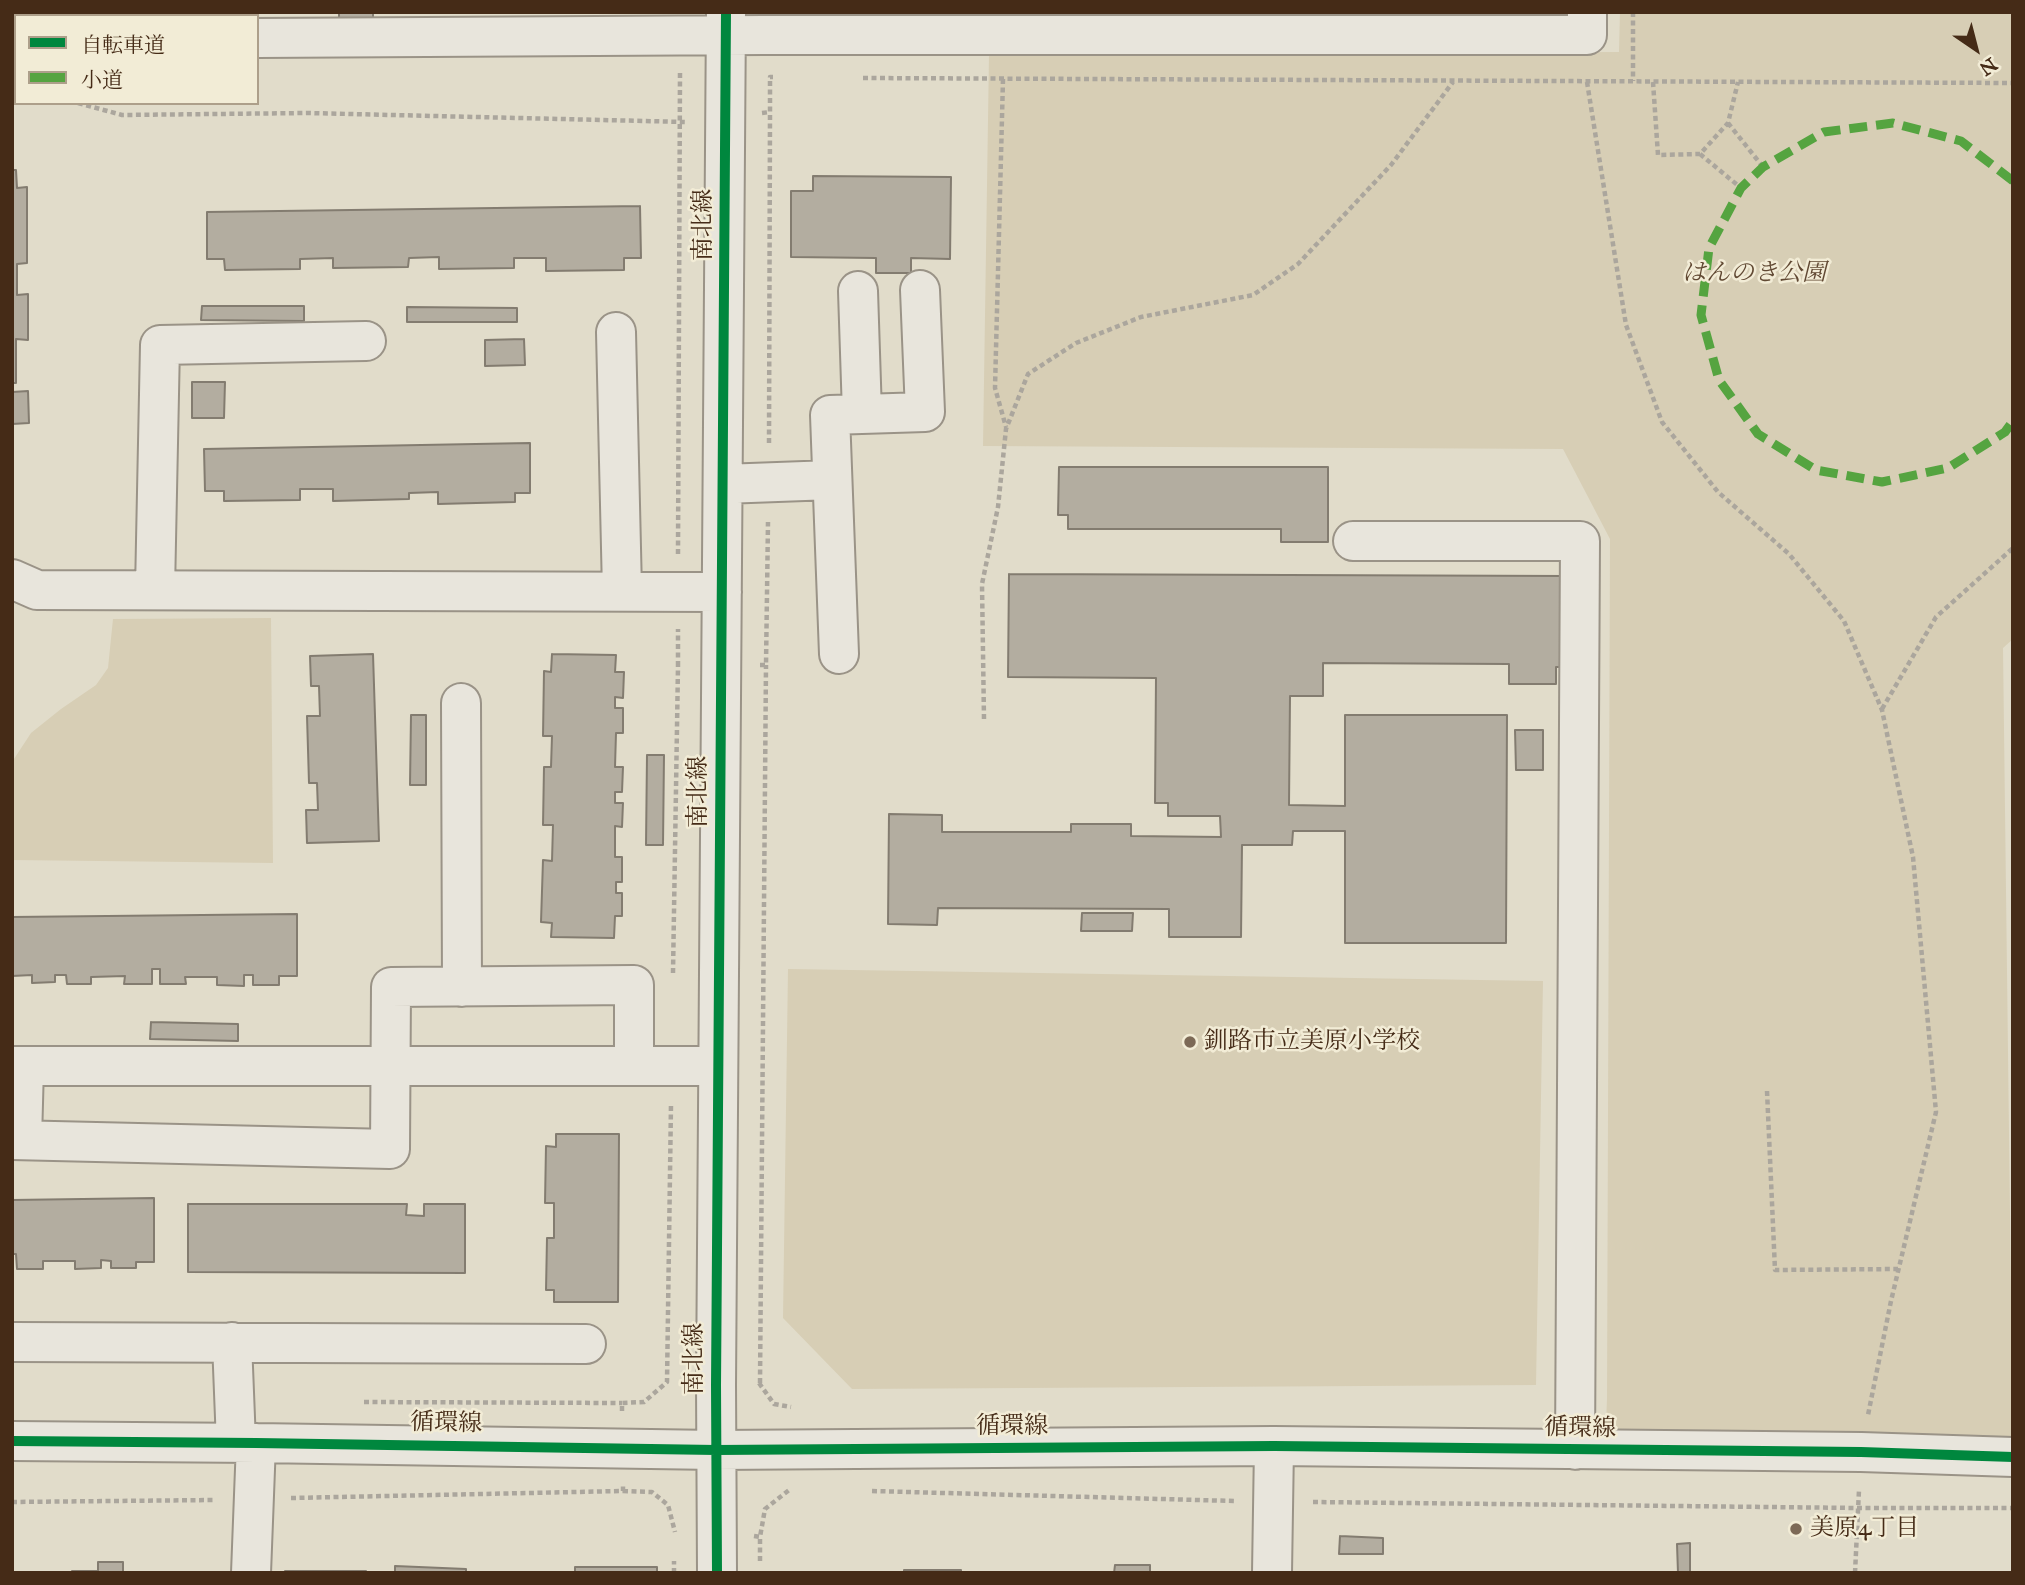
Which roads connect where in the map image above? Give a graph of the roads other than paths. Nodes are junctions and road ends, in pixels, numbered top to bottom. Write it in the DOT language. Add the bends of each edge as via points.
graph roads {
  1 [pos="1587,12"];
  2 [pos="726,24"];
  3 [pos="259,38"];
  4 [pos="920,290"];
  5 [pos="858,291"];
  6 [pos="616,332"];
  7 [pos="366,341"];
  8 [pos="862,414"];
  9 [pos="832,480"];
  10 [pos="723,484"];
  11 [pos="1353,541"];
  12 [pos="12,579"];
  13 [pos="155,590"];
  14 [pos="622,591"];
  15 [pos="722,592"];
  16 [pos="839,654"];
  17 [pos="461,703"];
  18 [pos="462,987"];
  19 [pos="634,1065"];
  20 [pos="18,1066"];
  21 [pos="392,1066"];
  22 [pos="719,1066"];
  23 [pos="17,1140"];
  24 [pos="12,1342"];
  25 [pos="232,1342"];
  26 [pos="586,1344"];
  27 [pos="12,1441"];
  28 [pos="246,1443"];
  29 [pos="1274,1446"];
  30 [pos="716,1450"];
  31 [pos="1575,1450"];
  32 [pos="2013,1457"];
  33 [pos="251,1573"];
  34 [pos="717,1573"];
  35 [pos="1272,1573"];
  1 -- 2 [label="street" via="1587,35"];
  2 -- 3 [label="street"];
  2 -- 10 [label="street, 南北線"];
  4 -- 8 [label="street" via="925,412"];
  5 -- 8 [label="street"];
  6 -- 14 [label="street"];
  7 -- 13 [label="street" via="160,345"];
  8 -- 9 [label="street" via="830,415"];
  9 -- 10 [label="street"];
  9 -- 16 [label="street"];
  10 -- 15 [label="street, 南北線"];
  11 -- 31 [label="street" via="1580,541"];
  12 -- 13 [label="street" via="37,590"];
  13 -- 14 [label="street"];
  14 -- 15 [label="street"];
  15 -- 22 [label="street, 南北線"];
  17 -- 18 [label="street"];
  18 -- 19 [label="street" via="634,985"];
  18 -- 21 [label="street" via="391,987"];
  19 -- 21 [label="street"];
  19 -- 22 [label="street"];
  20 -- 21 [label="street"];
  20 -- 23 [label="street"];
  21 -- 23 [label="street" via="390,1149"];
  22 -- 30 [label="street, 南北線"];
  24 -- 25 [label="street"];
  25 -- 26 [label="street"];
  25 -- 28 [label="street"];
  27 -- 28 [label="street, 循環線"];
  28 -- 30 [label="street, 循環線"];
  28 -- 33 [label="street" via="254,1499"];
  29 -- 30 [label="street, 循環線"];
  29 -- 31 [label="street, 循環線"];
  29 -- 35 [label="street"];
  30 -- 34 [label="street, 南北線"];
  31 -- 32 [label="street, 循環線"];
}
